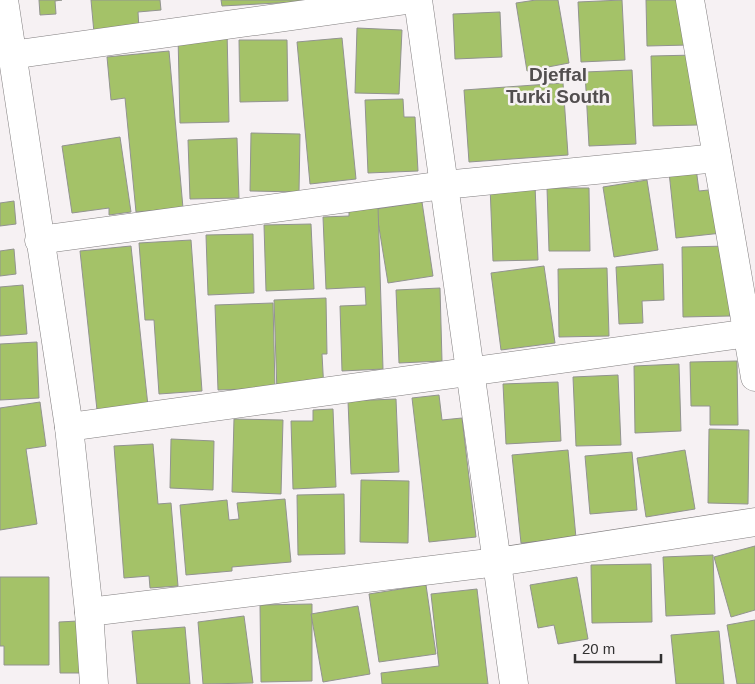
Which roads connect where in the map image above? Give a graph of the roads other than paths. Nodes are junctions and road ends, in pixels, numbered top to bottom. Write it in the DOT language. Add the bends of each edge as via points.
graph roads {
  1 [pos="4,0"];
  2 [pos="407,0"];
  3 [pos="418,0"];
  4 [pos="690,0"];
  5 [pos="11,55"];
  6 [pos="717,158"];
  7 [pos="444,185"];
  8 [pos="39,240"];
  9 [pos="749,333"];
  10 [pos="469,372"];
  11 [pos="755,377"];
  12 [pos="69,427"];
  13 [pos="755,522"];
  14 [pos="497,562"];
  15 [pos="89,612"];
  16 [pos="94,684"];
  17 [pos="514,684"];
  1 -- 5 [label="street"];
  2 -- 5 [label="street"];
  3 -- 7 [label="street"];
  4 -- 6 [label="street"];
  5 -- 8 [label="street"];
  6 -- 7 [label="street"];
  6 -- 9 [label="street"];
  7 -- 8 [label="street"];
  7 -- 10 [label="street"];
  8 -- 12 [label="street"];
  9 -- 10 [label="street"];
  9 -- 11 [label="street"];
  10 -- 12 [label="street"];
  10 -- 14 [label="street"];
  12 -- 15 [label="street"];
  13 -- 14 [label="street"];
  14 -- 15 [label="street"];
  14 -- 17 [label="street"];
  15 -- 16 [label="street"];
}
